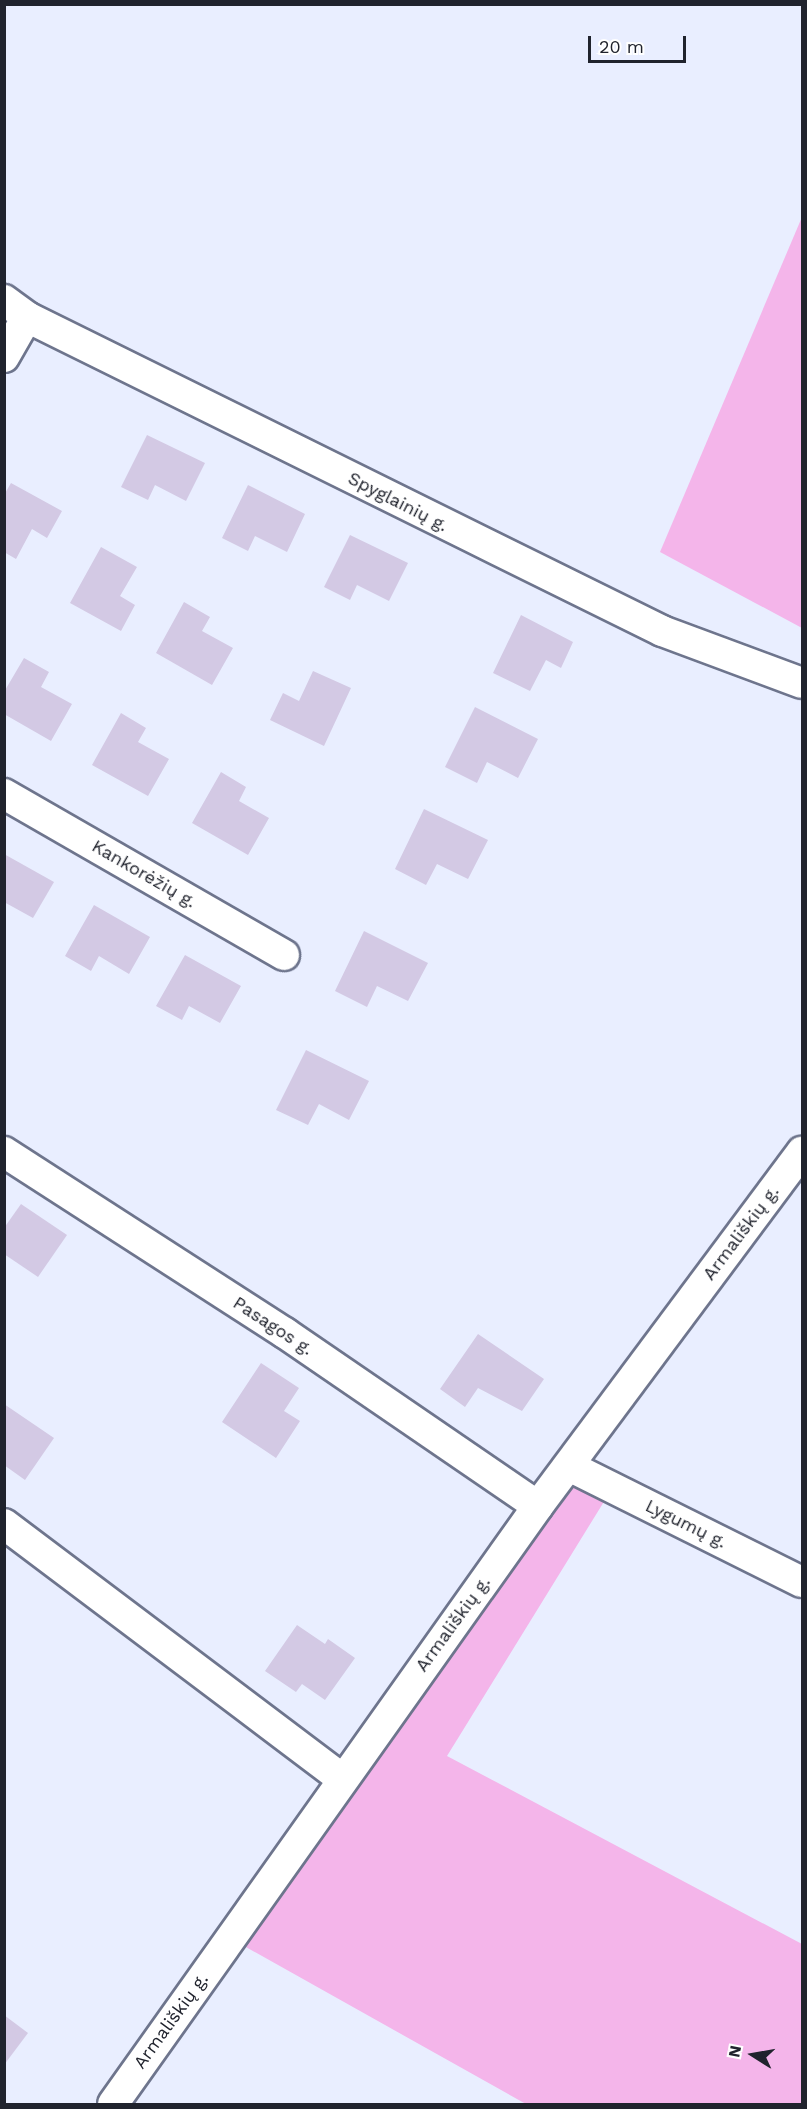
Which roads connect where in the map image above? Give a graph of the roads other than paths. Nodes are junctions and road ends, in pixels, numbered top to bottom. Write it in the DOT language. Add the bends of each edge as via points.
graph roads {
  1 [pos="16,308"];
  2 [pos="4,357"];
  3 [pos="802,683"];
  4 [pos="4,794"];
  5 [pos="284,955"];
  6 [pos="4,1152"];
  7 [pos="802,1152"];
  8 [pos="569,1466"];
  9 [pos="538,1506"];
  10 [pos="4,1524"];
  11 [pos="802,1582"];
  12 [pos="342,1778"];
  13 [pos="113,2104"];
  1 -- 2 [label="street"];
  1 -- 3 [label="street, Spyglainių g." via="662,631"];
  4 -- 5 [label="street, Kankorėžių g."];
  6 -- 9 [label="street, Pasagos g." via="285,1333"];
  7 -- 8 [label="street, Armališkių g."];
  8 -- 9 [label="street, Armališkių g."];
  8 -- 11 [label="street, Lygumų g."];
  9 -- 12 [label="street, Armališkių g."];
  10 -- 12 [label="street"];
  12 -- 13 [label="street, Armališkių g."];
}
